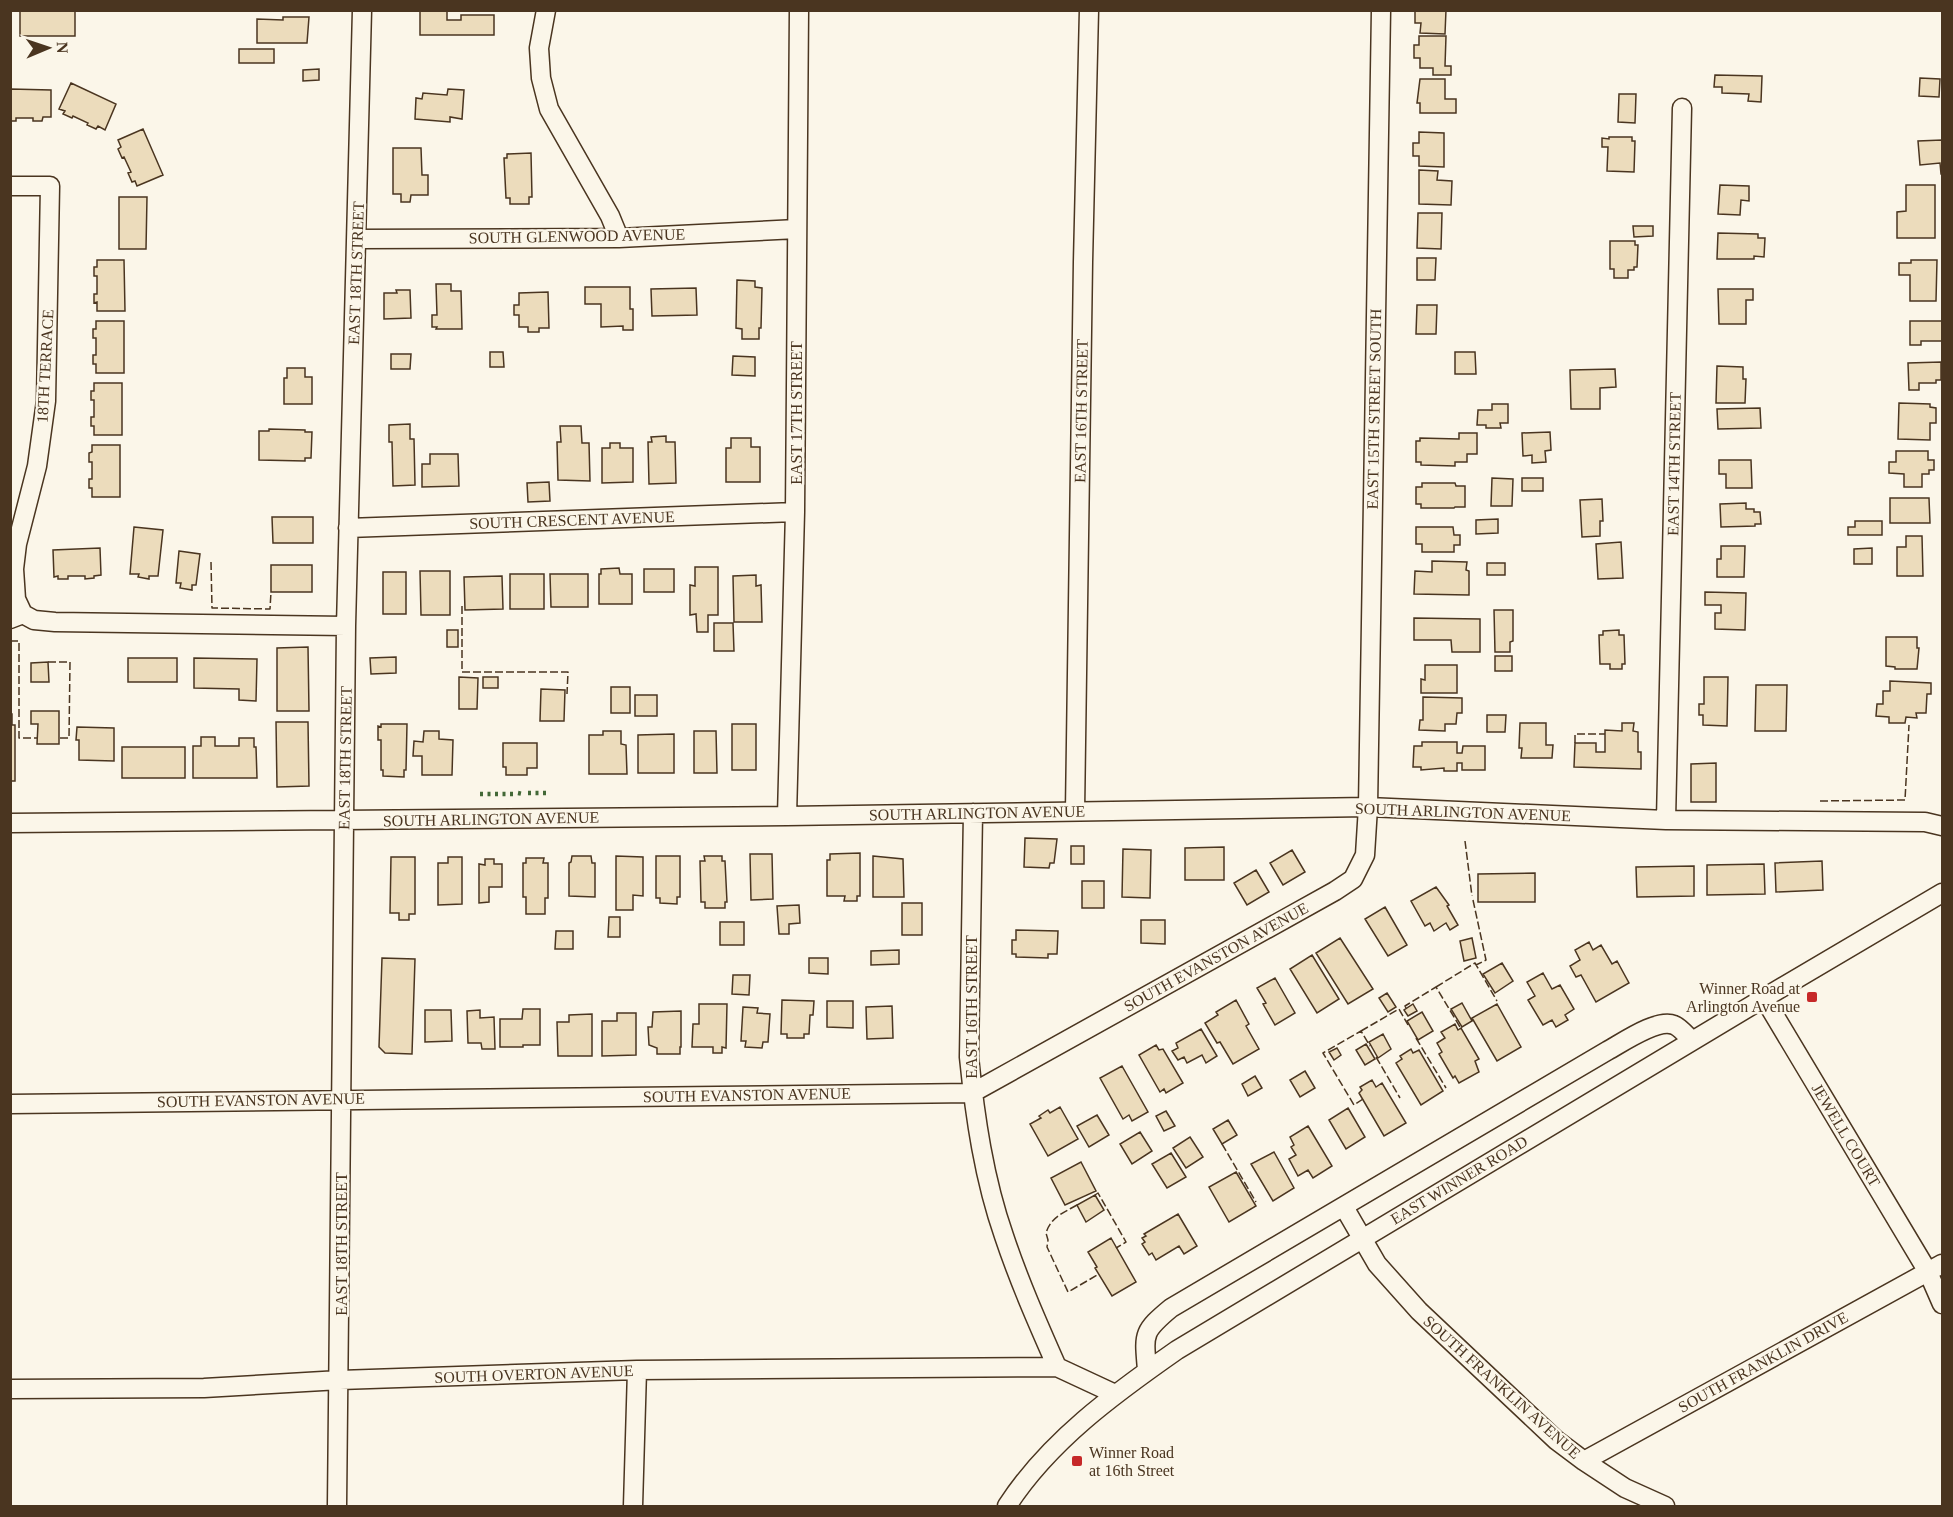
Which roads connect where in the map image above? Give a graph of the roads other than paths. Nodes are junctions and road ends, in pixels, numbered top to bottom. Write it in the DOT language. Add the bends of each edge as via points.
graph roads {
  1 [pos="362,10"];
  2 [pos="546,10"];
  3 [pos="799,10"];
  4 [pos="1089,10"];
  5 [pos="1381,10"];
  6 [pos="1682,108"];
  7 [pos="10,186"];
  8 [pos="797,229"];
  9 [pos="619,238"];
  10 [pos="357,239"];
  11 [pos="795,512"];
  12 [pos="348,528"];
  13 [pos="17,616"];
  14 [pos="346,626"];
  15 [pos="1368,807"];
  16 [pos="1075,811"];
  17 [pos="973,813"];
  18 [pos="787,816"];
  19 [pos="1666,819"];
  20 [pos="344,820"];
  21 [pos="10,823"];
  22 [pos="1942,826"];
  23 [pos="1942,893"];
  24 [pos="1764,998"];
  25 [pos="1692,1041"];
  26 [pos="972,1093"];
  27 [pos="341,1099"];
  28 [pos="10,1104"];
  29 [pos="1344,1207"];
  30 [pos="1361,1239"];
  31 [pos="1935,1268"];
  32 [pos="1942,1304"];
  33 [pos="1057,1367"];
  34 [pos="637,1370"];
  35 [pos="1147,1370"];
  36 [pos="340,1380"];
  37 [pos="10,1389"];
  38 [pos="1115,1394"];
  39 [pos="1584,1461"];
  40 [pos="337,1506"];
  41 [pos="633,1506"];
  42 [pos="1007,1506"];
  43 [pos="1665,1506"];
  1 -- 10 [label="street, EAST 18TH STREET"];
  2 -- 9 [label="street" via="539,48 549,109"];
  3 -- 8 [label="street, EAST 17TH STREET"];
  4 -- 16 [label="street, EAST 16TH STREET"];
  5 -- 15 [label="street, EAST 15TH STREET SOUTH"];
  6 -- 19 [label="street, EAST 14TH STREET"];
  7 -- 13 [label="street, 18TH TERRACE" via="50,186 46,401 37,466 17,544"];
  8 -- 9 [label="street, SOUTH GLENWOOD AVENUE"];
  8 -- 11 [label="street, EAST 17TH STREET"];
  9 -- 10 [label="street, SOUTH GLENWOOD AVENUE"];
  10 -- 12 [label="street, EAST 18TH STREET"];
  11 -- 12 [label="street, SOUTH CRESCENT AVENUE"];
  11 -- 18 [label="street, EAST 17TH STREET"];
  12 -- 14 [label="street, EAST 18TH STREET"];
  13 -- 14 [label="street" via="55,622"];
  14 -- 20 [label="street, EAST 18TH STREET"];
  15 -- 16 [label="street, SOUTH ARLINGTON AVENUE"];
  15 -- 19 [label="street, SOUTH ARLINGTON AVENUE"];
  15 -- 26 [label="street, SOUTH EVANSTON AVENUE" via="1365,855 1353,879"];
  16 -- 17 [label="street, SOUTH ARLINGTON AVENUE"];
  17 -- 18 [label="street, SOUTH ARLINGTON AVENUE"];
  17 -- 26 [label="street, EAST 16TH STREET" via="969,1057"];
  18 -- 20 [label="street, SOUTH ARLINGTON AVENUE"];
  19 -- 22 [label="street, SOUTH ARLINGTON AVENUE" via="1925,822"];
  20 -- 21 [label="street, SOUTH ARLINGTON AVENUE"];
  20 -- 27 [label="street, EAST 18TH STREET"];
  23 -- 24 [label="street, EAST WINNER ROAD"];
  24 -- 25 [label="street, EAST WINNER ROAD"];
  24 -- 31 [label="street, JEWELL COURT"];
  25 -- 29 [label="street" via="1675,1025 1648,1029"];
  25 -- 30 [label="street, EAST WINNER ROAD"];
  26 -- 27 [label="street, SOUTH EVANSTON AVENUE"];
  26 -- 33 [label="street, EAST 16TH STREET" via="1004,1235"];
  27 -- 28 [label="street, SOUTH EVANSTON AVENUE"];
  27 -- 36 [label="street, EAST 18TH STREET"];
  29 -- 30 [label="street, SOUTH FRANKLIN AVENUE"];
  29 -- 35 [label="street" via="1171,1308 1150,1326 1144,1343"];
  30 -- 35 [label="street, EAST WINNER ROAD"];
  30 -- 39 [label="street, SOUTH FRANKLIN AVENUE" via="1377,1264 1419,1311 1556,1440"];
  31 -- 32 [label="street, JEWELL COURT"];
  31 -- 39 [label="street, SOUTH FRANKLIN DRIVE"];
  33 -- 34 [label="street, SOUTH OVERTON AVENUE"];
  33 -- 38 [label="street"];
  34 -- 36 [label="street, SOUTH OVERTON AVENUE"];
  34 -- 41 [label="street"];
  35 -- 38 [label="street, EAST WINNER ROAD"];
  36 -- 37 [label="street, SOUTH OVERTON AVENUE" via="204,1388"];
  36 -- 40 [label="street, EAST 18TH STREET"];
  38 -- 42 [label="street, EAST WINNER ROAD" via="1046,1456"];
  39 -- 43 [label="street, SOUTH FRANKLIN AVENUE" via="1625,1488"];
}
